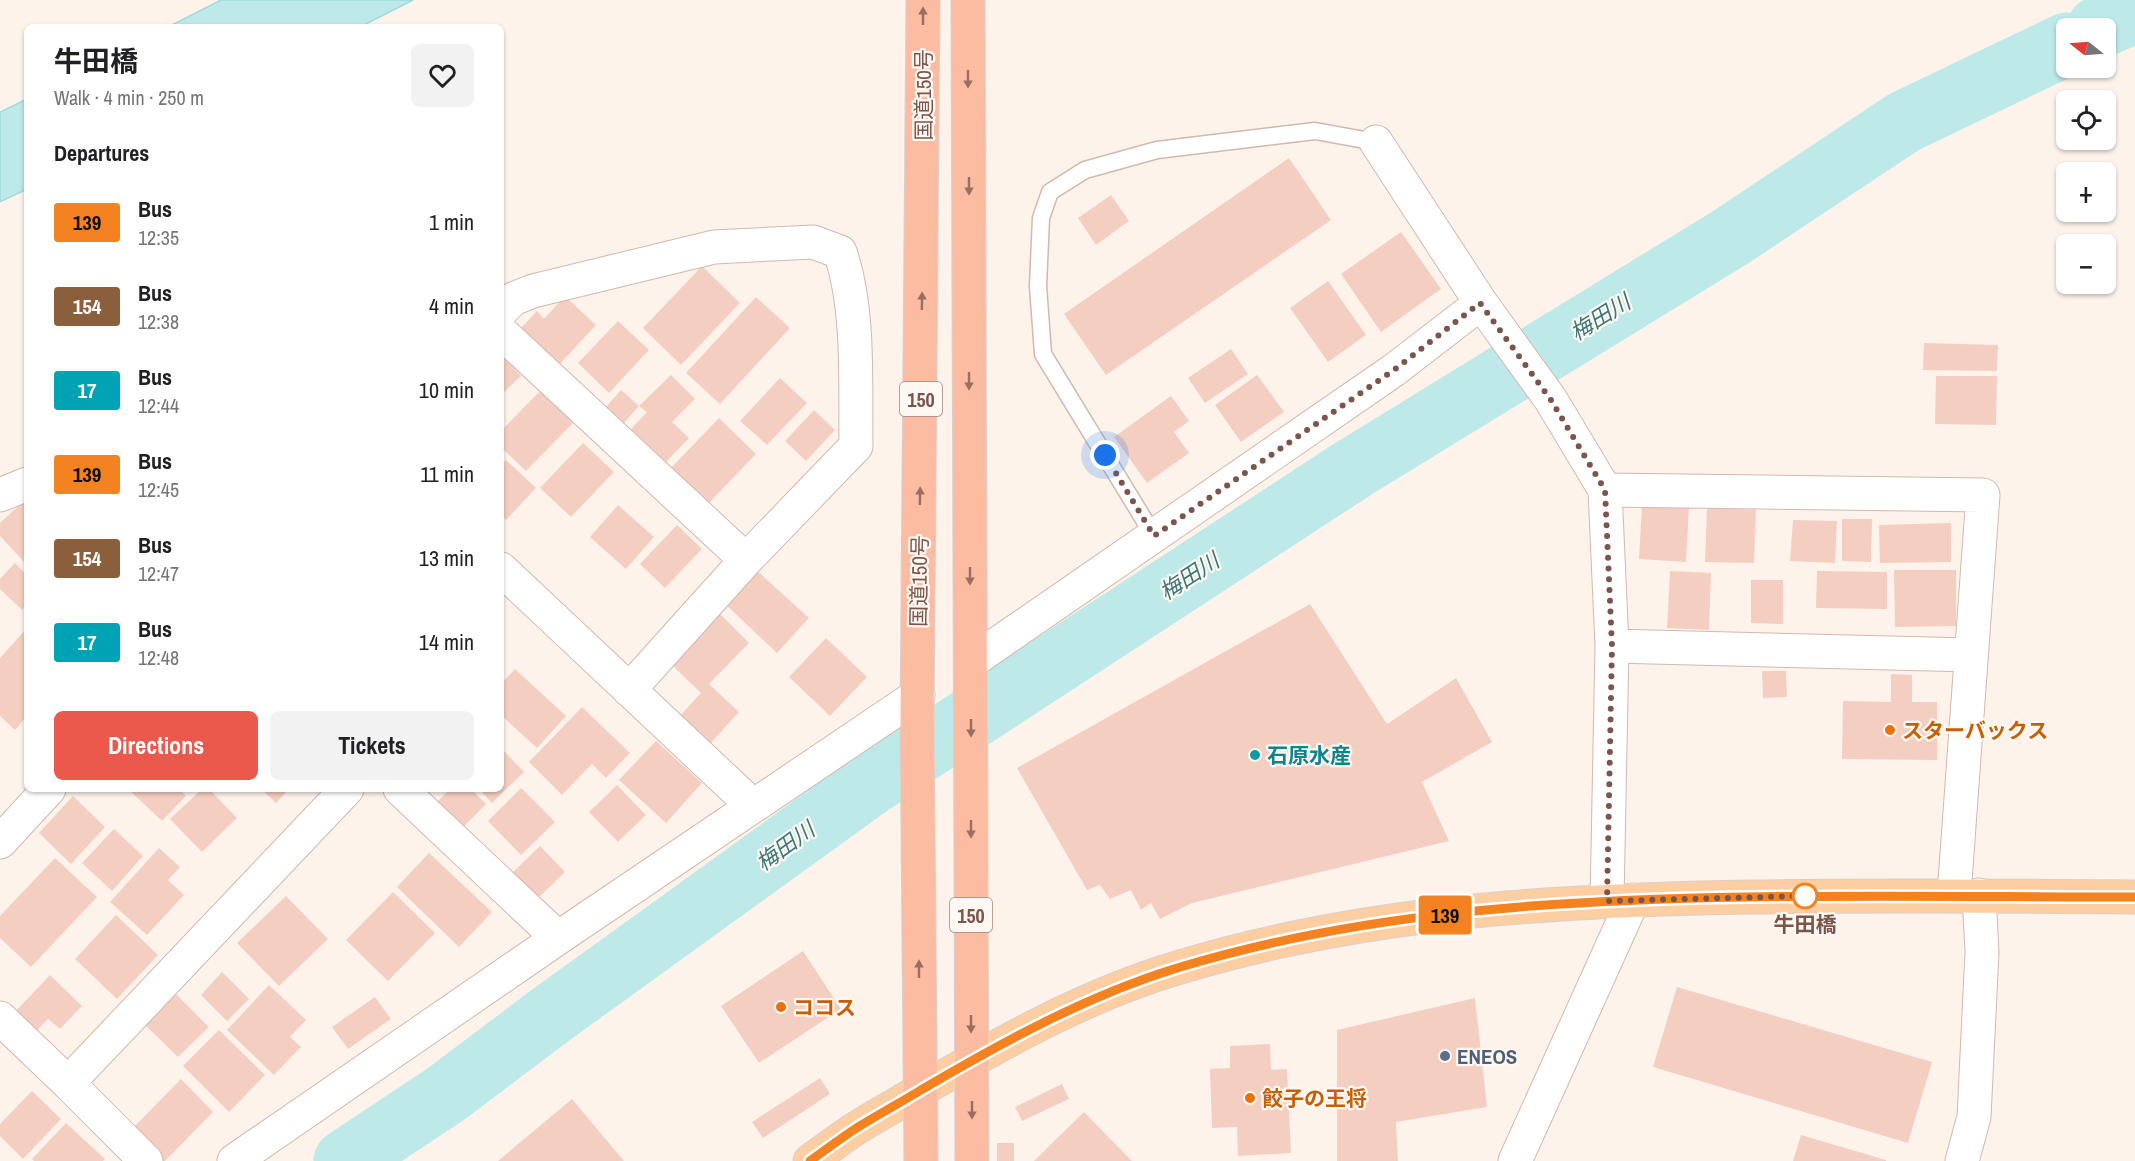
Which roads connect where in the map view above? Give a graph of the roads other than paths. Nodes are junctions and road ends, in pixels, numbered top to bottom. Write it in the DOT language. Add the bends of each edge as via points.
graph roads {
  1 [pos="923,0"];
  2 [pos="968,0"];
  3 [pos="1376,142"];
  4 [pos="1480,303"];
  5 [pos="504,308"];
  6 [pos="504,335"];
  7 [pos="24,484"];
  8 [pos="1605,490"];
  9 [pos="0,495"];
  10 [pos="1154,536"];
  11 [pos="746,560"];
  12 [pos="504,573"];
  13 [pos="1612,646"];
  14 [pos="1971,655"];
  15 [pos="971,674"];
  16 [pos="629,690"];
  17 [pos="917,707"];
  18 [pos="46,792"];
  19 [pos="344,792"];
  20 [pos="403,792"];
  21 [pos="753,806"];
  22 [pos="0,842"];
  23 [pos="1966,895"];
  24 [pos="2135,897"];
  25 [pos="1620,901"];
  26 [pos="558,938"];
  27 [pos="0,1018"];
  28 [pos="972,1060"];
  29 [pos="68,1083"];
  30 [pos="920,1091"];
  31 [pos="146,1161"];
  32 [pos="234,1161"];
  33 [pos="810,1161"];
  34 [pos="921,1161"];
  35 [pos="972,1161"];
  36 [pos="1515,1161"];
  37 [pos="1962,1161"];
  17 -- 1 [label="highway, 国道150号 / 150, one-way"];
  2 -- 15 [label="highway, 150, one-way"];
  3 -- 4 [label="street"];
  3 -- 10 [label="lane" via="1316,131 1156,150 1085,170 1050,192 1041,218 1038,286 1043,354"];
  4 -- 8 [label="street" via="1551,400"];
  4 -- 10 [label="street" via="1394,370"];
  5 -- 11 [label="street" via="513,299 533,291 714,248 813,242 840,252 854,335 856,447"];
  6 -- 11 [label="street"];
  7 -- 9 [label="street"];
  8 -- 13 [label="street"];
  8 -- 14 [label="street" via="1983,495"];
  10 -- 15 [label="street"];
  11 -- 16 [label="street"];
  12 -- 16 [label="street"];
  13 -- 14 [label="street"];
  13 -- 25 [label="street"];
  14 -- 23 [label="street"];
  15 -- 28 [label="highway, 150, one-way"];
  16 -- 21 [label="street"];
  17 -- 21 [label="street"];
  30 -- 17 [label="highway, 国道150号 / 150, one-way"];
  18 -- 22 [label="street"];
  19 -- 29 [label="street"];
  20 -- 26 [label="street"];
  21 -- 26 [label="street"];
  23 -- 24 [label="main road"];
  23 -- 25 [label="main road"];
  23 -- 37 [label="street" via="1982,952 1974,1118"];
  25 -- 28 [label="main road" via="1514,907 1390,921 1275,941 1174,969 1070,1008"];
  25 -- 36 [label="street"];
  26 -- 32 [label="street"];
  27 -- 29 [label="street"];
  28 -- 30 [label="main road"];
  28 -- 35 [label="highway, 150, one-way"];
  29 -- 31 [label="street"];
  30 -- 33 [label="main road"];
  30 -- 34 [label="highway, 国道150号 / 150"];
}
